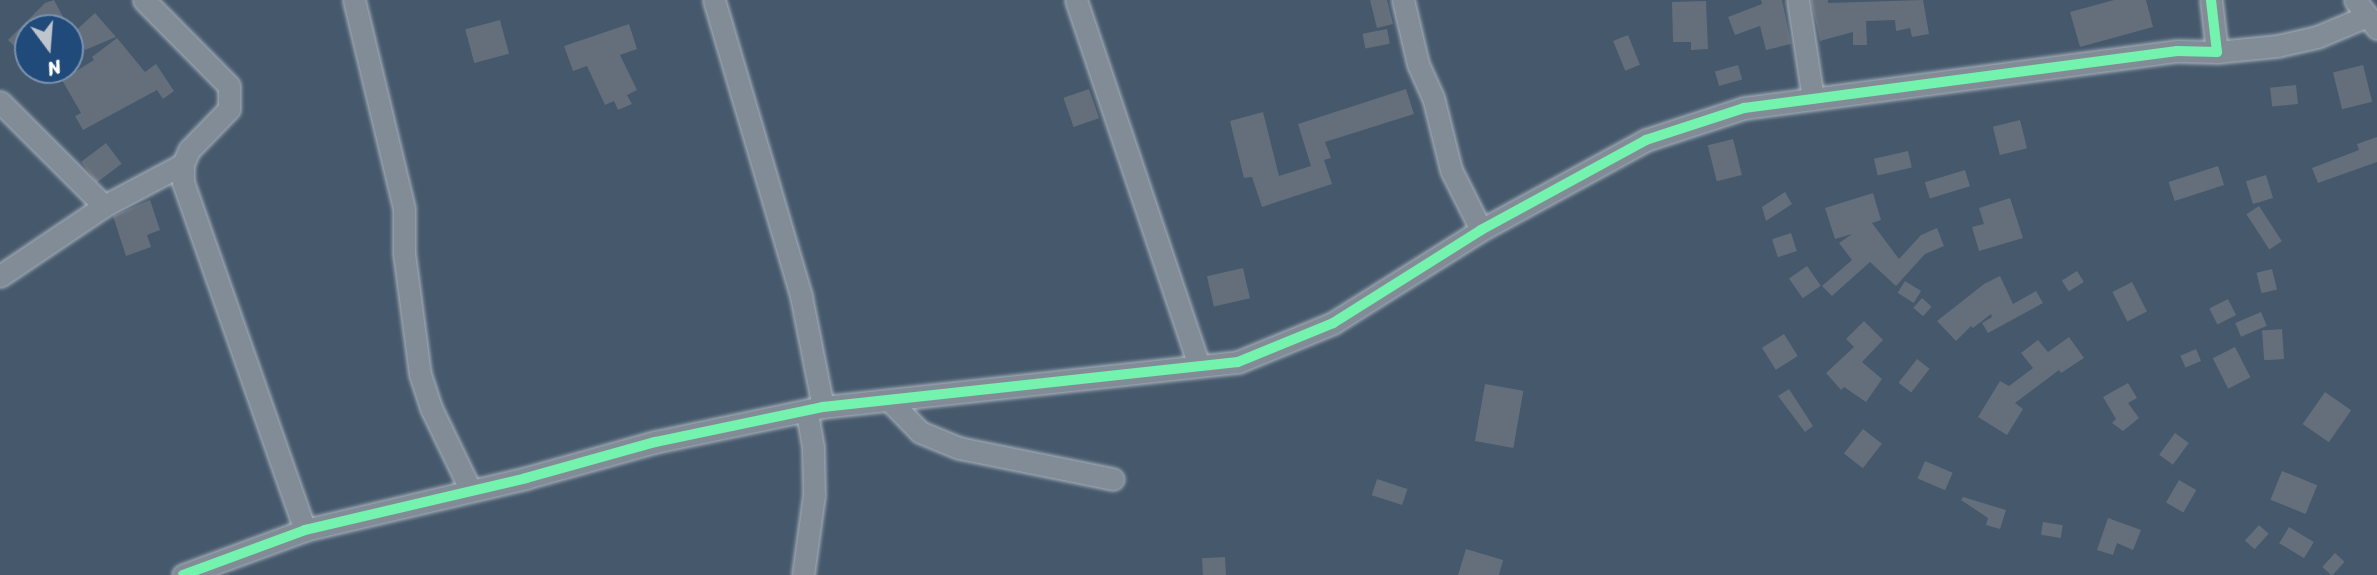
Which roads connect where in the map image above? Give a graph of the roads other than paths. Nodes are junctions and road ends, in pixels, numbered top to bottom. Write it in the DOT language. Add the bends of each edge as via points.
graph roads {
  1 [pos="144,0"];
  2 [pos="354,0"];
  3 [pos="714,0"];
  4 [pos="1076,0"];
  5 [pos="1403,0"];
  6 [pos="1798,0"];
  7 [pos="2211,0"];
  8 [pos="2366,15"];
  9 [pos="2217,52"];
  10 [pos="1813,99"];
  11 [pos="0,102"];
  12 [pos="183,164"];
  13 [pos="104,206"];
  14 [pos="1481,230"];
  15 [pos="0,276"];
  16 [pos="1199,366"];
  17 [pos="889,400"];
  18 [pos="815,409"];
  19 [pos="1113,479"];
  20 [pos="470,489"];
  21 [pos="305,530"];
  22 [pos="224,566"];
  23 [pos="183,575"];
  24 [pos="803,575"];
  1 -- 12 [label="street" via="229,86 229,109 189,150"];
  2 -- 20 [label="street" via="404,208 404,253 420,374"];
  3 -- 18 [label="street" via="801,296"];
  4 -- 16 [label="street"];
  5 -- 14 [label="street" via="1451,170"];
  6 -- 10 [label="street"];
  7 -- 9 [label="street"];
  8 -- 9 [label="street" via="2317,37"];
  9 -- 10 [label="street" via="2177,51"];
  10 -- 14 [label="street" via="1744,108 1646,140"];
  11 -- 13 [label="street"];
  12 -- 13 [label="street"];
  12 -- 21 [label="street" via="183,182"];
  13 -- 15 [label="street"];
  14 -- 16 [label="street" via="1333,323 1238,362"];
  16 -- 17 [label="street"];
  17 -- 18 [label="street"];
  17 -- 19 [label="street" via="920,432 959,448"];
  18 -- 20 [label="street" via="655,442"];
  18 -- 24 [label="street" via="814,495"];
  20 -- 21 [label="street"];
  21 -- 22 [label="street"];
  22 -- 23 [label="street"];
}
